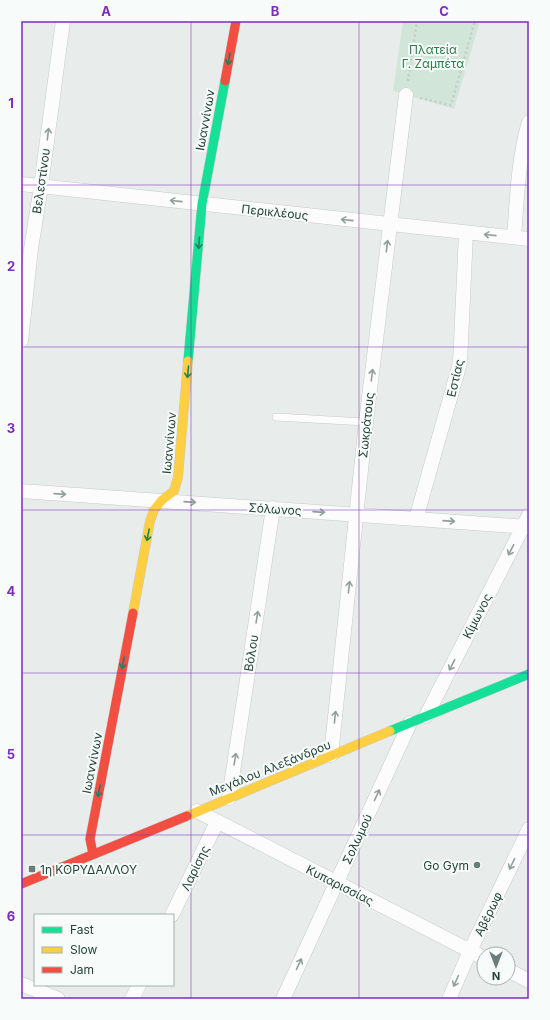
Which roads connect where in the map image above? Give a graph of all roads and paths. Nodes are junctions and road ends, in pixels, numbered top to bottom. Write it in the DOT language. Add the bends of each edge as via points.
graph roads {
  1 [pos="62,21"];
  2 [pos="236,21"];
  3 [pos="417,21"];
  4 [pos="476,21"];
  5 [pos="406,95"];
  6 [pos="529,122"];
  7 [pos="21,184"];
  8 [pos="41,186"];
  9 [pos="202,204"];
  10 [pos="390,224"];
  11 [pos="466,233"];
  12 [pos="514,237"];
  13 [pos="529,239"];
  14 [pos="26,248"];
  15 [pos="21,341"];
  16 [pos="276,417"];
  17 [pos="366,422"];
  18 [pos="21,491"];
  19 [pos="162,500"];
  20 [pos="273,508"];
  21 [pos="357,515"];
  22 [pos="416,519"];
  23 [pos="527,523"];
  24 [pos="529,674"];
  25 [pos="426,716"];
  26 [pos="410,723"];
  27 [pos="331,756"];
  28 [pos="229,798"];
  29 [pos="197,811"];
  30 [pos="217,822"];
  31 [pos="529,829"];
  32 [pos="94,854"];
  33 [pos="337,883"];
  34 [pos="21,884"];
  35 [pos="172,914"];
  36 [pos="470,951"];
  37 [pos="476,954"];
  38 [pos="516,974"];
  39 [pos="529,981"];
  40 [pos="21,984"];
  41 [pos="138,986"];
  42 [pos="58,999"];
  43 [pos="132,999"];
  44 [pos="283,999"];
  45 [pos="449,999"];
  8 -- 1 [label="street, Βελεστίνου, one-way"];
  2 -- 9 [label="street, Ιωαννίνων, one-way"];
  3 -- 5 [label="path"];
  4 -- 5 [label="path" via="452,105"];
  5 -- 10 [label="street, Σωκράτους"];
  6 -- 12 [label="street" via="521,159"];
  7 -- 8 [label="street, Περικλέους"];
  9 -- 8 [label="street, Περικλέους, one-way"];
  8 -- 14 [label="street, Βελεστίνου"];
  10 -- 9 [label="street, Περικλέους, one-way"];
  9 -- 19 [label="street, Ιωαννίνων, one-way" via="178,478 174,492"];
  10 -- 11 [label="street, Περικλέους"];
  17 -- 10 [label="street, Σωκράτους, one-way"];
  12 -- 11 [label="street, Περικλέους, one-way"];
  11 -- 22 [label="street, Εστίας" via="460,363"];
  12 -- 13 [label="street, Περικλέους"];
  14 -- 15 [label="street, Βελεστίνου"];
  16 -- 17 [label="lane"];
  17 -- 21 [label="street, Σωκράτους"];
  18 -- 19 [label="street, Σόλωνος, one-way"];
  19 -- 20 [label="street, Σόλωνος, one-way"];
  19 -- 32 [label="street, Ιωαννίνων, one-way" via="150,521 90,839"];
  20 -- 21 [label="street, Σόλωνος, one-way"];
  28 -- 20 [label="street, Βόλου, one-way"];
  21 -- 22 [label="street, Σόλωνος"];
  27 -- 21 [label="street, Σωκράτους, one-way"];
  22 -- 23 [label="street, Σόλωνος, one-way"];
  23 -- 25 [label="street, Κίμωνος, one-way"];
  24 -- 25 [label="street, Μεγάλου Αλεξάνδρου"];
  25 -- 26 [label="street, Μεγάλου Αλεξάνδρου"];
  26 -- 27 [label="street, Μεγάλου Αλεξάνδρου"];
  33 -- 26 [label="street, Σολωμού, one-way"];
  27 -- 28 [label="street, Μεγάλου Αλεξάνδρου"];
  28 -- 29 [label="street, Μεγάλου Αλεξάνδρου"];
  29 -- 30 [label="street, Κυπαρισσίας"];
  29 -- 32 [label="street, Μεγάλου Αλεξάνδρου"];
  30 -- 33 [label="street, Κυπαρισσίας"];
  30 -- 35 [label="street, Λαρίσης"];
  31 -- 36 [label="street, Αβέρωφ, one-way"];
  32 -- 34 [label="street, Μεγάλου Αλεξάνδρου"];
  33 -- 36 [label="street, Κυπαρισσίας"];
  44 -- 33 [label="street, Σολωμού, one-way"];
  36 -- 37 [label="street, Κυπαρισσίας"];
  36 -- 45 [label="street, Αβέρωφ, one-way"];
  38 -- 39 [label="street"];
  40 -- 42 [label="street"];
  41 -- 43 [label="street"];
}
